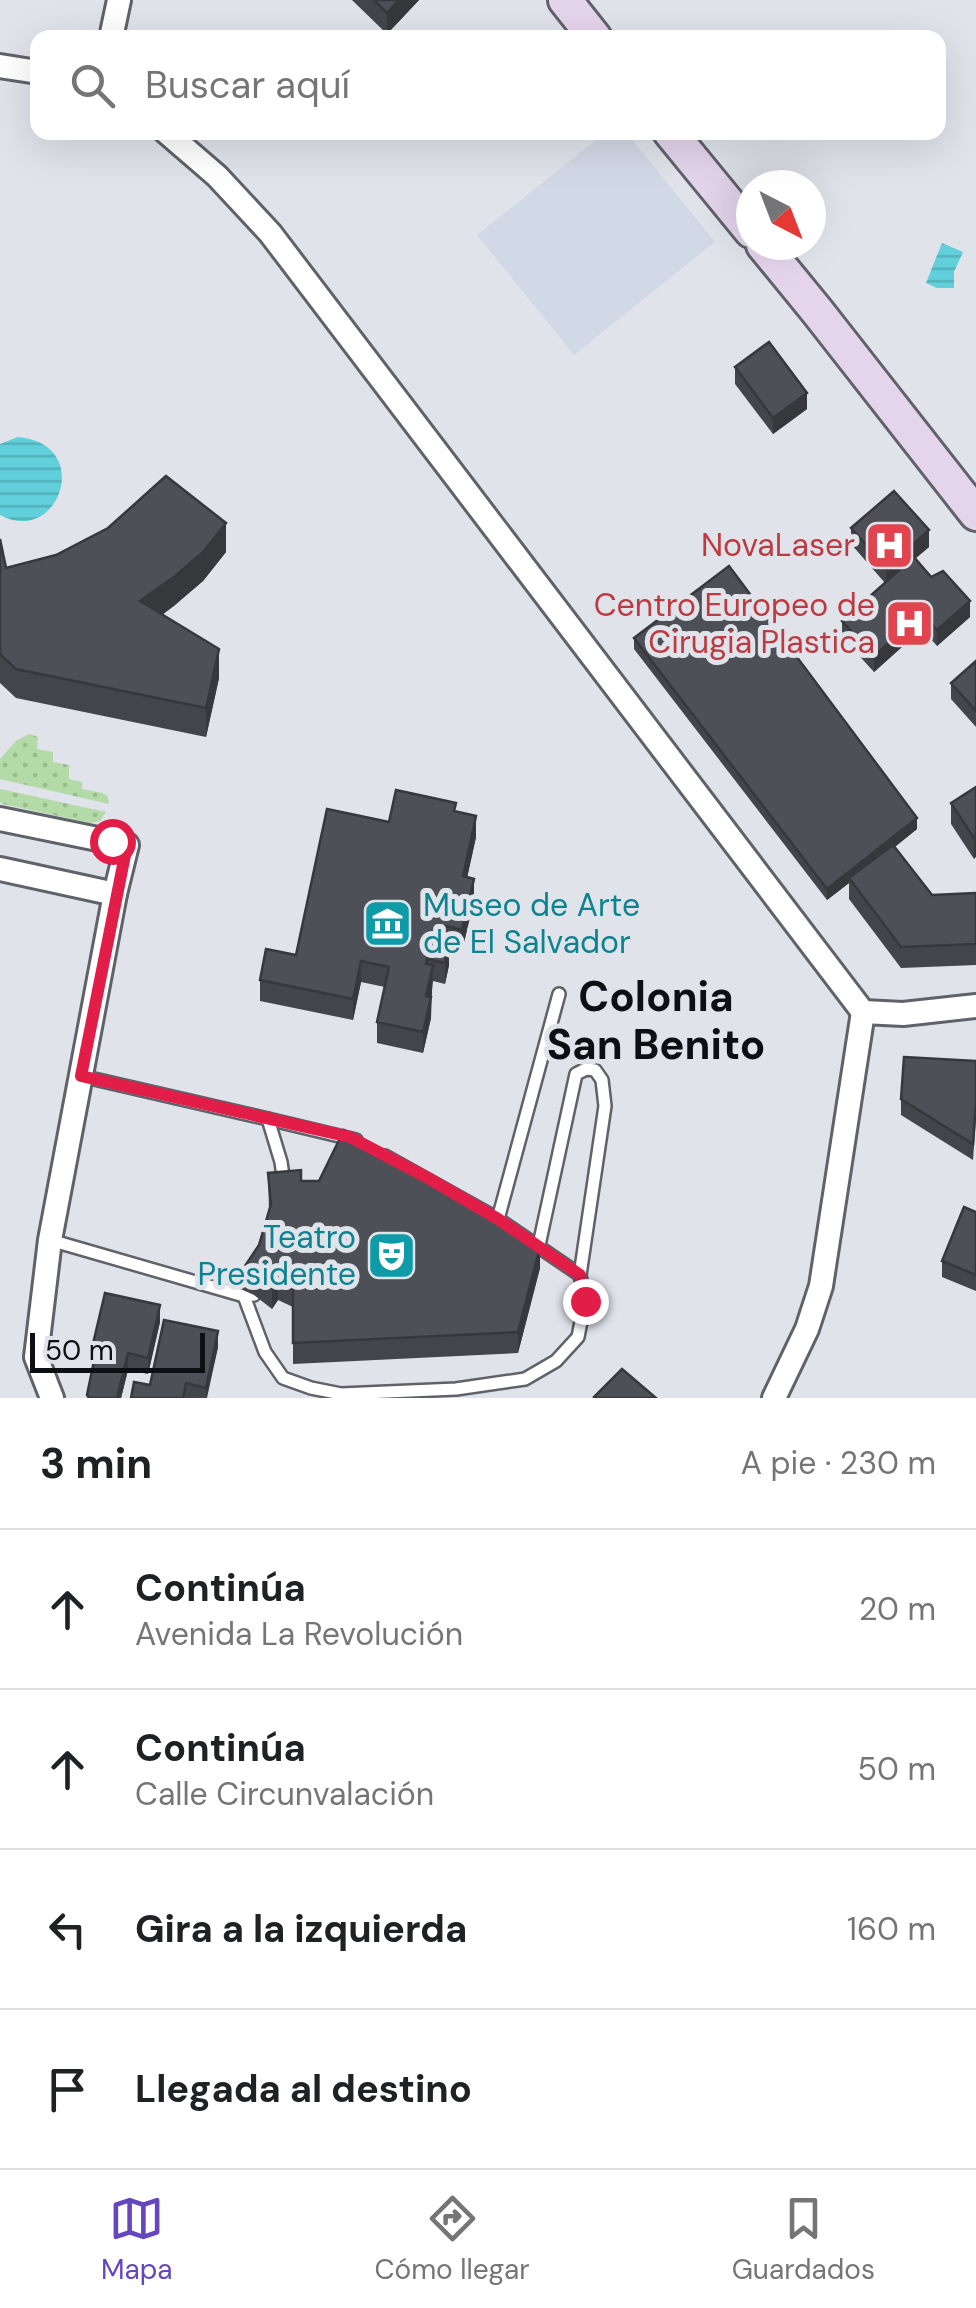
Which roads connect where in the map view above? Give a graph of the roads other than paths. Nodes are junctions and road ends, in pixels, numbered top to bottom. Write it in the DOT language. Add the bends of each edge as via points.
graph roads {
  1 [pos="120,0"];
  2 [pos="565,0"];
  3 [pos="113,30"];
  4 [pos="589,30"];
  5 [pos="0,66"];
  6 [pos="30,71"];
  7 [pos="175,140"];
  8 [pos="677,140"];
  9 [pos="736,213"];
  10 [pos="776,260"];
  11 [pos="976,514"];
  12 [pos="0,819"];
  13 [pos="0,869"];
  14 [pos="116,894"];
  15 [pos="559,994"];
  16 [pos="976,1006"];
  17 [pos="863,1012"];
  18 [pos="81,1076"];
  19 [pos="268,1118"];
  20 [pos="365,1145"];
  21 [pos="381,1154"];
  22 [pos="285,1192"];
  23 [pos="498,1219"];
  24 [pos="50,1240"];
  25 [pos="539,1245"];
  26 [pos="580,1275"];
  27 [pos="52,1398"];
  28 [pos="774,1398"];
  1 -- 3 [label="street"];
  2 -- 4 [label="street"];
  5 -- 6 [label="street"];
  7 -- 17 [label="street" via="270,234"];
  8 -- 9 [label="street"];
  10 -- 11 [label="street"];
  12 -- 14 [label="street" via="127,845"];
  13 -- 14 [label="street"];
  14 -- 18 [label="street"];
  15 -- 23 [label="lane"];
  16 -- 17 [label="street"];
  17 -- 28 [label="street" via="821,1286"];
  18 -- 19 [label="lane"];
  18 -- 24 [label="street"];
  19 -- 20 [label="lane"];
  19 -- 22 [label="lane"];
  21 -- 23 [label="lane"];
  23 -- 25 [label="lane"];
  24 -- 26 [label="lane" via="249,1296 264,1352 283,1378 342,1394 525,1380 578,1337 585,1301"];
  24 -- 27 [label="street" via="36,1357"];
  25 -- 26 [label="lane"];
  25 -- 26 [label="lane" via="576,1074 596,1070 605,1106"];
}
